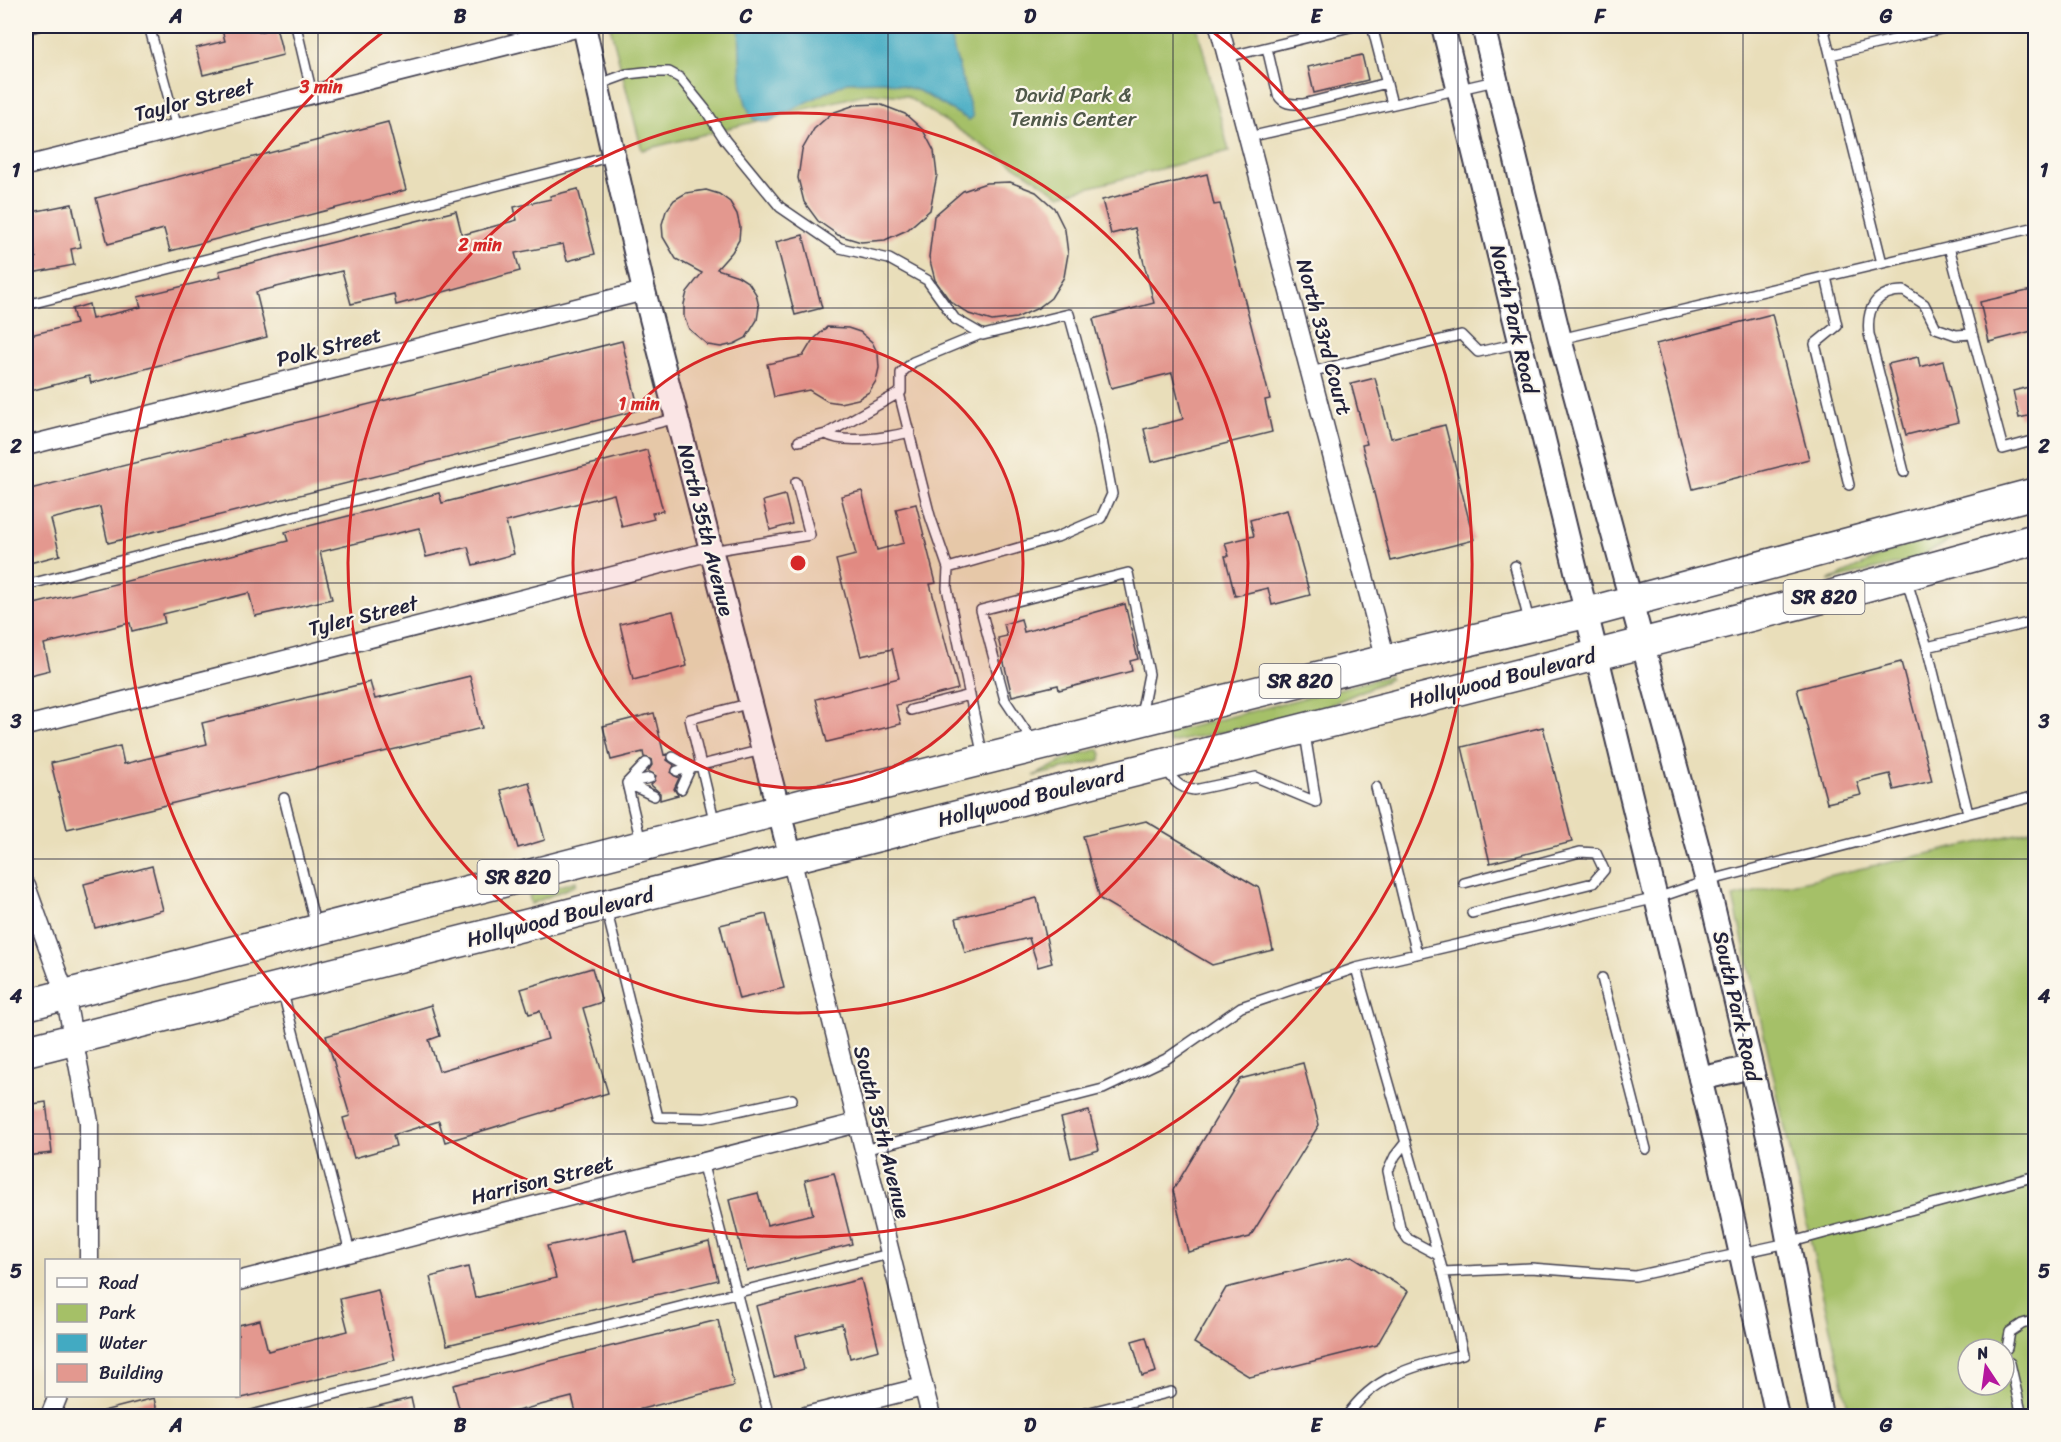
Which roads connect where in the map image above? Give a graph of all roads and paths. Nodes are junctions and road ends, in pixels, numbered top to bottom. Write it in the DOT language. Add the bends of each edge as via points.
graph roads {
  1 [pos="38,26"];
  2 [pos="149,26"];
  3 [pos="296,26"];
  4 [pos="584,26"];
  5 [pos="1219,26"];
  6 [pos="1354,26"];
  7 [pos="1372,26"];
  8 [pos="1443,26"];
  9 [pos="1484,26"];
  10 [pos="1823,26"];
  11 [pos="1953,26"];
  12 [pos="26,29"];
  13 [pos="1267,48"];
  14 [pos="1830,55"];
  15 [pos="1227,57"];
  16 [pos="1496,81"];
  17 [pos="1387,83"];
  18 [pos="597,85"];
  19 [pos="1460,89"];
  20 [pos="312,94"];
  21 [pos="1392,104"];
  22 [pos="177,128"];
  23 [pos="1249,137"];
  24 [pos="613,156"];
  25 [pos="26,166"];
  26 [pos="2036,227"];
  27 [pos="1949,248"];
  28 [pos="1882,263"];
  29 [pos="1826,277"];
  30 [pos="644,291"];
  31 [pos="26,305"];
  32 [pos="981,334"];
  33 [pos="1972,334"];
  34 [pos="1560,339"];
  35 [pos="1519,343"];
  36 [pos="1310,372"];
  37 [pos="899,393"];
  38 [pos="677,418"];
  39 [pos="910,432"];
  40 [pos="825,434"];
  41 [pos="2036,440"];
  42 [pos="799,441"];
  43 [pos="26,446"];
  44 [pos="1904,472"];
  45 [pos="796,482"];
  46 [pos="1849,485"];
  47 [pos="2036,493"];
  48 [pos="2036,539"];
  49 [pos="711,551"];
  50 [pos="1515,566"];
  51 [pos="948,567"];
  52 [pos="1905,575"];
  53 [pos="26,585"];
  54 [pos="1630,602"];
  55 [pos="1586,613"];
  56 [pos="2036,621"];
  57 [pos="1530,626"];
  58 [pos="1642,643"];
  59 [pos="1927,647"];
  60 [pos="1598,654"];
  61 [pos="1386,660"];
  62 [pos="970,695"];
  63 [pos="751,703"];
  64 [pos="911,710"];
  65 [pos="1140,720"];
  66 [pos="26,726"];
  67 [pos="1304,728"];
  68 [pos="1036,746"];
  69 [pos="763,749"];
  70 [pos="673,757"];
  71 [pos="983,760"];
  72 [pos="646,763"];
  73 [pos="1164,764"];
  74 [pos="696,766"];
  75 [pos="677,771"];
  76 [pos="650,778"];
  77 [pos="627,783"];
  78 [pos="1376,787"];
  79 [pos="681,789"];
  80 [pos="654,796"];
  81 [pos="2036,796"];
  82 [pos="284,798"];
  83 [pos="778,810"];
  84 [pos="1968,813"];
  85 [pos="716,826"];
  86 [pos="642,845"];
  87 [pos="791,858"];
  88 [pos="1707,881"];
  89 [pos="1464,883"];
  90 [pos="26,886"];
  91 [pos="1657,898"];
  92 [pos="605,905"];
  93 [pos="1472,914"];
  94 [pos="316,929"];
  95 [pos="1417,954"];
  96 [pos="1356,968"];
  97 [pos="1602,978"];
  98 [pos="282,987"];
  99 [pos="64,994"];
  100 [pos="26,1005"];
  101 [pos="74,1039"];
  102 [pos="26,1051"];
  103 [pos="1751,1067"];
  104 [pos="1700,1079"];
  105 [pos="792,1099"];
  106 [pos="857,1123"];
  107 [pos="1406,1142"];
  108 [pos="1646,1149"];
  109 [pos="864,1150"];
  110 [pos="702,1162"];
  111 [pos="2036,1176"];
  112 [pos="1788,1243"];
  113 [pos="350,1252"];
  114 [pos="1741,1253"];
  115 [pos="890,1254"];
  116 [pos="1438,1256"];
  117 [pos="89,1259"];
  118 [pos="1443,1272"];
  119 [pos="240,1280"];
  120 [pos="736,1293"];
  121 [pos="2036,1320"];
  122 [pos="2009,1337"];
  123 [pos="923,1387"];
  124 [pos="2016,1390"];
  125 [pos="1170,1392"];
  126 [pos="57,1397"];
  127 [pos="50,1416"];
  128 [pos="248,1416"];
  129 [pos="769,1416"];
  130 [pos="806,1416"];
  131 [pos="931,1416"];
  132 [pos="1074,1416"];
  133 [pos="1347,1416"];
  134 [pos="1777,1416"];
  135 [pos="1821,1416"];
  136 [pos="2022,1416"];
  1 -- 12 [label="lane"];
  2 -- 22 [label="lane"];
  3 -- 20 [label="lane"];
  4 -- 18 [label="street, North 35th Avenue"];
  4 -- 20 [label="street, Taylor Street"];
  5 -- 15 [label="street, North 33rd Court"];
  6 -- 13 [label="lane"];
  7 -- 17 [label="lane"];
  8 -- 19 [label="street, North Park Road"];
  9 -- 16 [label="street, North Park Road"];
  10 -- 14 [label="lane"];
  11 -- 14 [label="lane"];
  13 -- 15 [label="lane"];
  13 -- 17 [label="lane" via="1278,94 1290,104"];
  14 -- 28 [label="lane"];
  15 -- 23 [label="street, North 33rd Court"];
  16 -- 19 [label="lane"];
  16 -- 34 [label="street, North Park Road"];
  17 -- 21 [label="lane"];
  18 -- 24 [label="street, North 35th Avenue"];
  18 -- 32 [label="lane" via="645,72 669,72 680,78 780,207 840,248 889,259 927,280 955,320"];
  19 -- 21 [label="lane"];
  19 -- 35 [label="street, North Park Road"];
  20 -- 22 [label="street, Taylor Street"];
  21 -- 23 [label="lane"];
  22 -- 25 [label="street, Taylor Street"];
  23 -- 36 [label="street, North 33rd Court"];
  24 -- 30 [label="street, North 35th Avenue"];
  24 -- 31 [label="lane"];
  26 -- 27 [label="lane"];
  27 -- 28 [label="lane"];
  27 -- 33 [label="lane"];
  28 -- 29 [label="lane"];
  29 -- 34 [label="lane"];
  29 -- 46 [label="lane" via="1837,326 1815,344"];
  30 -- 38 [label="street, North 35th Avenue"];
  30 -- 43 [label="street, Polk Street"];
  32 -- 37 [label="lane" via="913,362 901,373"];
  32 -- 51 [label="lane" via="1069,314 1099,424 1112,495 1101,518 1092,522 1057,537"];
  33 -- 41 [label="lane" via="2003,448"];
  33 -- 44 [label="lane" via="1956,335 1936,328 1924,304 1904,291 1883,295 1870,307 1869,334"];
  34 -- 54 [label="street, North Park Road"];
  35 -- 36 [label="lane" via="1478,352 1461,334"];
  35 -- 55 [label="street, North Park Road"];
  36 -- 61 [label="street, North 33rd Court"];
  37 -- 39 [label="lane"];
  37 -- 40 [label="lane"];
  38 -- 49 [label="street, North 35th Avenue"];
  38 -- 53 [label="lane"];
  39 -- 40 [label="lane" via="856,439 835,439"];
  39 -- 51 [label="lane" via="930,516"];
  40 -- 42 [label="lane"];
  45 -- 49 [label="lane" via="810,535"];
  47 -- 54 [label="highway, Hollywood Boulevard / SR 820"];
  48 -- 52 [label="highway, Hollywood Boulevard / SR 820"];
  49 -- 63 [label="street, North 35th Avenue"];
  49 -- 66 [label="street, Tyler Street"];
  50 -- 57 [label="lane"];
  51 -- 62 [label="lane" via="947,588"];
  52 -- 58 [label="highway, Hollywood Boulevard / SR 820"];
  52 -- 59 [label="lane"];
  54 -- 55 [label="highway, Hollywood Boulevard / SR 820"];
  54 -- 58 [label="street, South Park Road"];
  55 -- 57 [label="highway, Hollywood Boulevard / SR 820"];
  55 -- 60 [label="street"];
  56 -- 59 [label="lane"];
  57 -- 61 [label="highway, Hollywood Boulevard / SR 820"];
  58 -- 60 [label="highway, Hollywood Boulevard / SR 820"];
  58 -- 88 [label="street, South Park Road"];
  59 -- 84 [label="lane"];
  60 -- 67 [label="highway, Hollywood Boulevard / SR 820"];
  60 -- 91 [label="street"];
  61 -- 65 [label="highway, Hollywood Boulevard / SR 820"];
  62 -- 64 [label="lane"];
  62 -- 71 [label="lane"];
  63 -- 69 [label="street, North 35th Avenue"];
  63 -- 74 [label="lane" via="690,719"];
  65 -- 68 [label="highway, Hollywood Boulevard / SR 820"];
  65 -- 68 [label="lane" via="1149,674 1128,573 981,609 1005,700"];
  67 -- 73 [label="highway, Hollywood Boulevard / SR 820"];
  67 -- 73 [label="lane" via="1316,802 1256,777 1184,789"];
  68 -- 71 [label="highway, Hollywood Boulevard / SR 820"];
  69 -- 74 [label="lane"];
  69 -- 83 [label="street, North 35th Avenue"];
  70 -- 74 [label="lane"];
  71 -- 83 [label="highway, Hollywood Boulevard / SR 820"];
  72 -- 77 [label="lane"];
  73 -- 87 [label="highway, Hollywood Boulevard / SR 820"];
  74 -- 75 [label="lane"];
  74 -- 79 [label="lane"];
  74 -- 85 [label="lane"];
  76 -- 77 [label="lane"];
  77 -- 80 [label="lane"];
  77 -- 86 [label="lane"];
  78 -- 95 [label="lane"];
  81 -- 84 [label="lane"];
  82 -- 94 [label="lane"];
  83 -- 85 [label="highway, Hollywood Boulevard / SR 820"];
  83 -- 87 [label="street, North 35th Avenue"];
  84 -- 88 [label="lane"];
  85 -- 86 [label="highway, Hollywood Boulevard / SR 820"];
  86 -- 94 [label="highway, Hollywood Boulevard / SR 820"];
  87 -- 92 [label="highway, Hollywood Boulevard / SR 820"];
  87 -- 106 [label="street, South 35th Avenue"];
  88 -- 91 [label="lane"];
  88 -- 103 [label="street, South Park Road"];
  89 -- 93 [label="lane" via="1580,852 1596,853 1602,861 1604,870 1593,883"];
  90 -- 99 [label="street"];
  91 -- 95 [label="lane"];
  91 -- 104 [label="street"];
  92 -- 98 [label="highway, Hollywood Boulevard / SR 820"];
  92 -- 105 [label="lane" via="658,1117 705,1118"];
  94 -- 99 [label="highway, Hollywood Boulevard / SR 820"];
  95 -- 96 [label="lane"];
  96 -- 107 [label="lane"];
  96 -- 109 [label="lane" via="1241,1007 1166,1059 1103,1089"];
  97 -- 108 [label="lane"];
  98 -- 101 [label="highway, Hollywood Boulevard / SR 820"];
  98 -- 113 [label="lane"];
  99 -- 100 [label="highway, Hollywood Boulevard / SR 820"];
  99 -- 101 [label="street"];
  101 -- 102 [label="highway, Hollywood Boulevard / SR 820"];
  101 -- 117 [label="street" via="89,1122"];
  103 -- 104 [label="street"];
  103 -- 112 [label="street, South Park Road"];
  104 -- 114 [label="street"];
  106 -- 109 [label="street, South 35th Avenue"];
  106 -- 110 [label="street, Harrison Street"];
  107 -- 116 [label="lane"];
  107 -- 116 [label="lane" via="1388,1171 1400,1227 1408,1239"];
  109 -- 115 [label="street, South 35th Avenue"];
  110 -- 113 [label="street, Harrison Street"];
  110 -- 120 [label="lane"];
  111 -- 112 [label="lane"];
  112 -- 114 [label="lane"];
  112 -- 135 [label="street, South Park Road"];
  113 -- 119 [label="street, Harrison Street"];
  114 -- 118 [label="lane" via="1635,1276 1530,1268"];
  114 -- 134 [label="street"];
  115 -- 120 [label="lane"];
  115 -- 123 [label="street, South 35th Avenue"];
  116 -- 118 [label="lane"];
  118 -- 133 [label="lane" via="1463,1354 1402,1370 1373,1388"];
  120 -- 128 [label="lane"];
  120 -- 129 [label="lane"];
  121 -- 122 [label="lane" via="2022,1324"];
  123 -- 130 [label="street"];
  123 -- 131 [label="street, South 35th Avenue"];
  124 -- 136 [label="lane"];
  125 -- 132 [label="lane"];
  126 -- 127 [label="street"];
}
